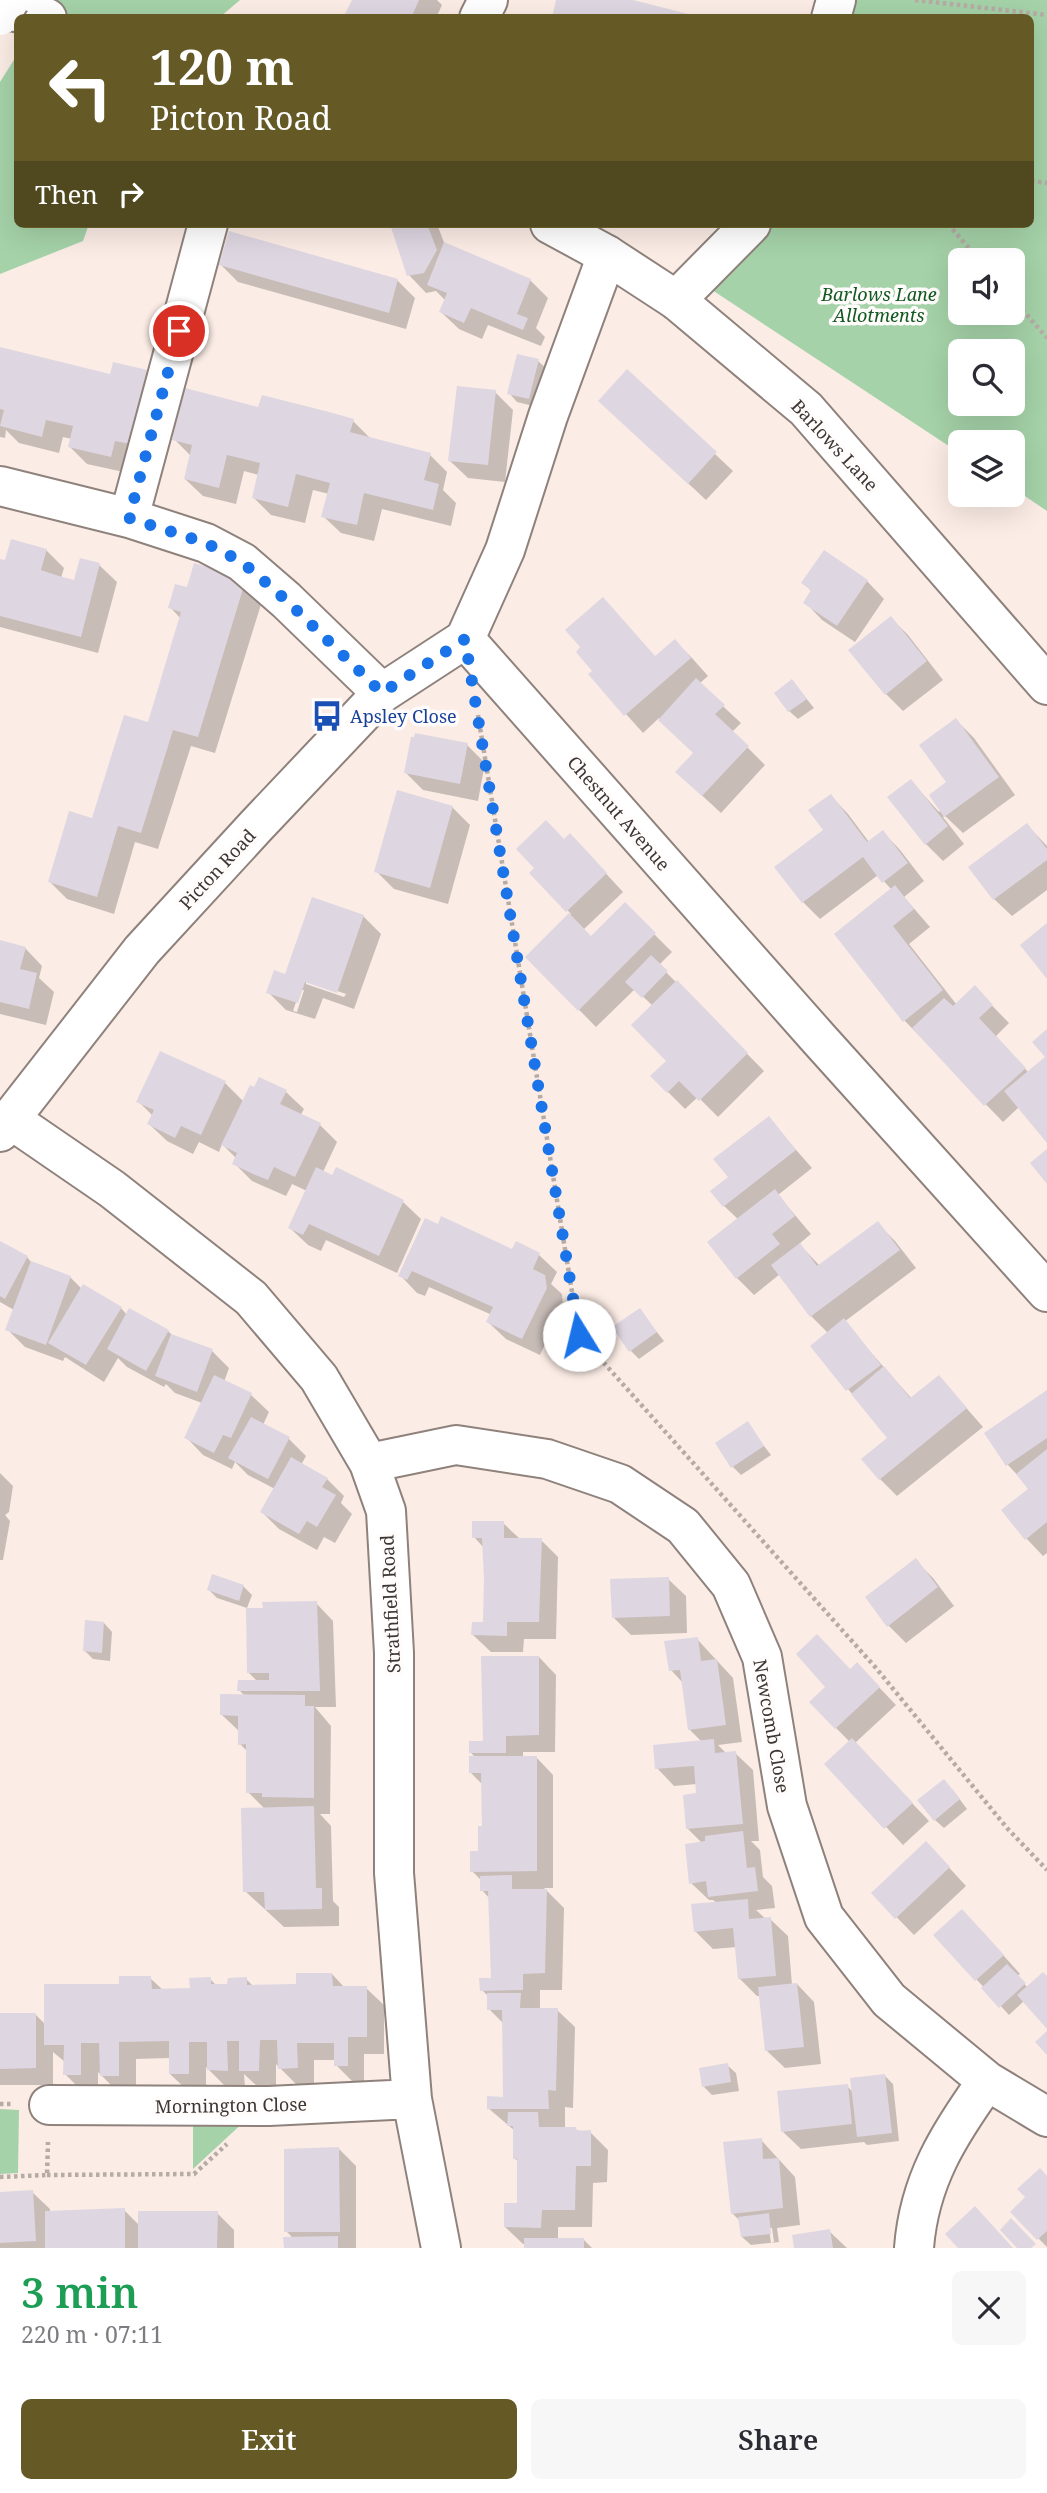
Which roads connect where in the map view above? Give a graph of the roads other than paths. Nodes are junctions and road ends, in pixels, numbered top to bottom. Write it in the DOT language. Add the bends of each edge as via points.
graph roads {
  1 [pos="10,0"];
  2 [pos="0,9"];
  3 [pos="26,14"];
  4 [pos="0,16"];
  5 [pos="207,228"];
  6 [pos="557,228"];
  7 [pos="747,228"];
  8 [pos="607,255"];
  9 [pos="676,300"];
  10 [pos="0,486"];
  11 [pos="129,518"];
  12 [pos="465,639"];
  13 [pos="1047,685"];
  14 [pos="382,693"];
  15 [pos="5,1126"];
  16 [pos="1047,1292"];
  17 [pos="369,1463"];
  18 [pos="987,2081"];
  19 [pos="412,2099"];
  20 [pos="49,2105"];
  21 [pos="1047,2117"];
  22 [pos="441,2248"];
  23 [pos="914,2248"];
  1 -- 4 [label="main road, bridge"];
  2 -- 3 [label="main road"];
  5 -- 11 [label="main road"];
  6 -- 8 [label="main road, Barlows Lane"];
  7 -- 9 [label="main road"];
  8 -- 9 [label="main road, Barlows Lane"];
  8 -- 12 [label="main road" via="505,550"];
  9 -- 13 [label="main road, Barlows Lane" via="806,410"];
  10 -- 11 [label="main road"];
  11 -- 14 [label="main road" via="206,543 242,562"];
  12 -- 14 [label="main road, Picton Road"];
  12 -- 16 [label="main road, Chestnut Avenue"];
  14 -- 15 [label="main road, Picton Road" via="142,950"];
  15 -- 17 [label="main road, Strathfield Road" via="112,1189 251,1298 319,1378"];
  17 -- 18 [label="main road, Newcomb Close" via="456,1445 547,1459 620,1484 683,1526 732,1586 762,1657 787,1806 824,1917 889,2000"];
  17 -- 19 [label="main road, Strathfield Road" via="386,1511 394,1653 394,1873"];
  18 -- 21 [label="main road, Newcomb Close"];
  18 -- 23 [label="main road" via="952,2129 928,2181"];
  19 -- 20 [label="main road, Mornington Close" via="270,2106"];
  19 -- 22 [label="main road, Strathfield Road"];
}
